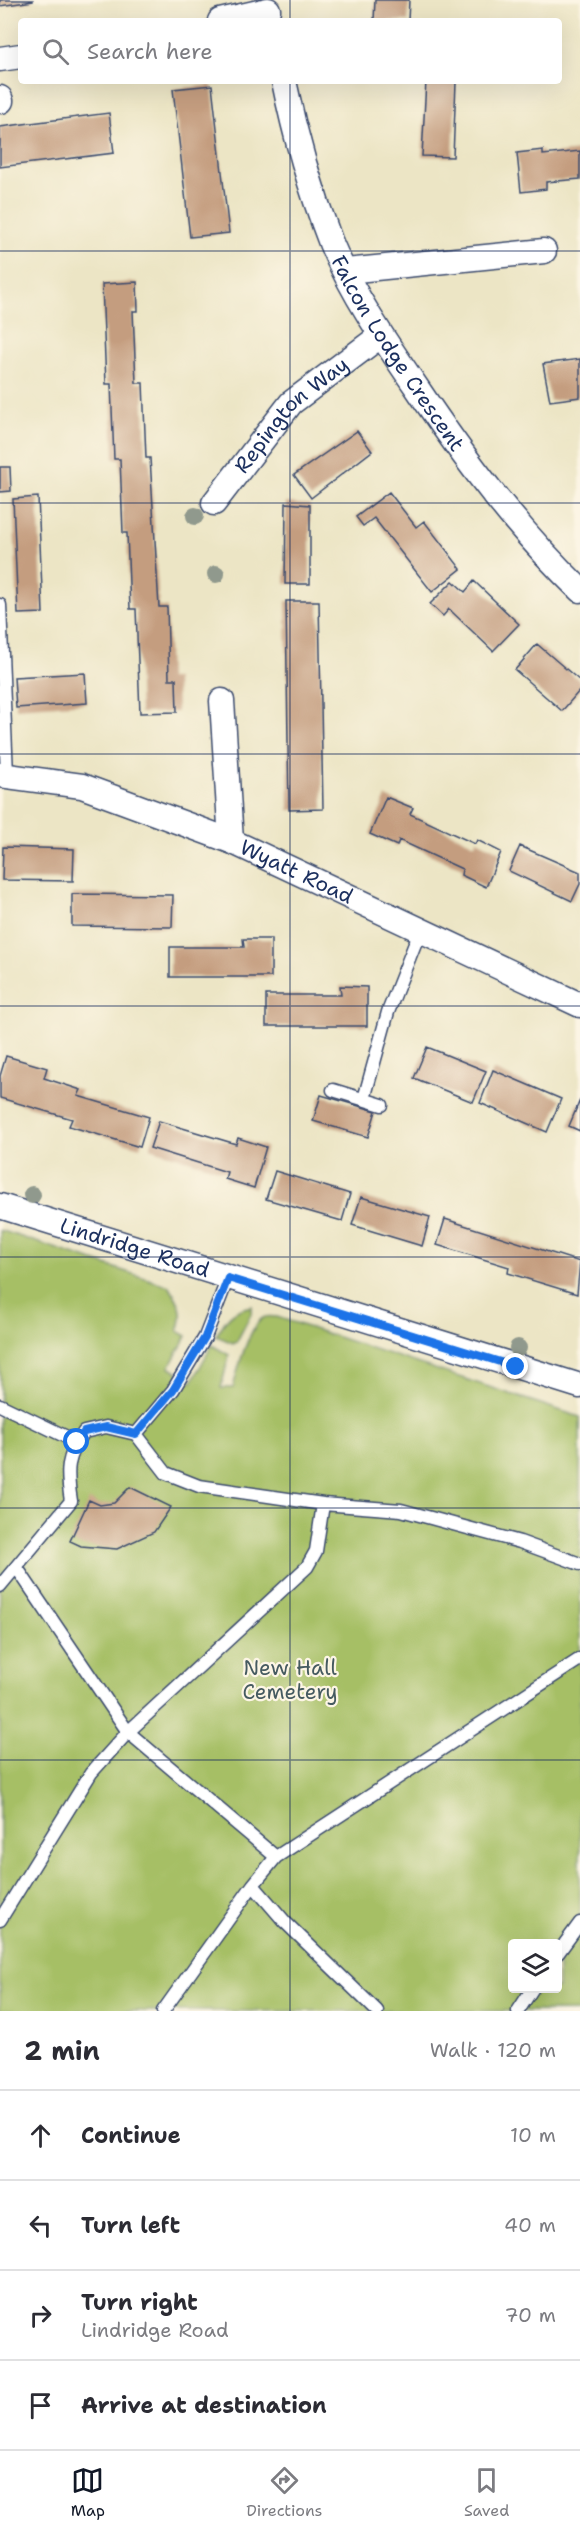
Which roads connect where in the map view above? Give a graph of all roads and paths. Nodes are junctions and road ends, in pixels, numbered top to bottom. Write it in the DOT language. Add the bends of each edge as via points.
graph roads {
  1 [pos="269,10"];
  2 [pos="233,18"];
  3 [pos="18,56"];
  4 [pos="0,59"];
  5 [pos="285,84"];
  6 [pos="544,251"];
  7 [pos="346,271"];
  8 [pos="380,336"];
  9 [pos="213,504"];
  10 [pos="580,590"];
  11 [pos="0,605"];
  12 [pos="222,701"];
  13 [pos="4,775"];
  14 [pos="231,841"];
  15 [pos="420,931"];
  16 [pos="580,1005"];
  17 [pos="333,1090"];
  18 [pos="364,1099"];
  19 [pos="382,1105"];
  20 [pos="0,1206"];
  21 [pos="228,1278"];
  22 [pos="580,1386"];
  23 [pos="0,1405"];
  24 [pos="136,1434"];
  25 [pos="77,1442"];
  26 [pos="323,1504"];
  27 [pos="580,1564"];
  28 [pos="17,1568"];
  29 [pos="0,1586"];
  30 [pos="580,1659"];
  31 [pos="128,1732"];
  32 [pos="276,1857"];
  33 [pos="253,1885"];
  34 [pos="0,1920"];
  35 [pos="580,1923"];
  36 [pos="562,1948"];
  37 [pos="530,1993"];
  38 [pos="163,2011"];
  39 [pos="377,2011"];
  40 [pos="518,2011"];
  1 -- 2 [label="street"];
  3 -- 4 [label="street"];
  5 -- 7 [label="street, Falcon Lodge Crescent" via="294,131 332,244"];
  6 -- 7 [label="street"];
  7 -- 8 [label="street, Falcon Lodge Crescent"];
  8 -- 9 [label="street, Repington Way" via="291,403"];
  8 -- 10 [label="street, Falcon Lodge Crescent" via="470,466 540,551"];
  11 -- 13 [label="lane"];
  12 -- 14 [label="street"];
  13 -- 14 [label="street, Wyatt Road" via="82,786"];
  14 -- 15 [label="street, Wyatt Road"];
  15 -- 16 [label="street, Wyatt Road"];
  15 -- 18 [label="lane" via="388,1012"];
  17 -- 18 [label="lane"];
  18 -- 19 [label="lane"];
  20 -- 21 [label="street, Lindridge Road"];
  21 -- 22 [label="street, Lindridge Road"];
  21 -- 24 [label="lane" via="205,1337 173,1390"];
  23 -- 25 [label="lane"];
  24 -- 25 [label="lane" via="106,1427 84,1432"];
  24 -- 26 [label="lane" via="166,1473 199,1486"];
  25 -- 28 [label="lane" via="66,1473 71,1500"];
  26 -- 27 [label="lane" via="401,1510 520,1542"];
  26 -- 31 [label="lane" via="316,1551 307,1567"];
  28 -- 29 [label="lane"];
  28 -- 31 [label="lane"];
  30 -- 32 [label="lane"];
  31 -- 32 [label="lane"];
  31 -- 34 [label="lane" via="91,1773"];
  32 -- 33 [label="lane"];
  33 -- 38 [label="lane"];
  33 -- 39 [label="lane" via="285,1922"];
  35 -- 36 [label="lane"];
  37 -- 40 [label="lane"];
}
